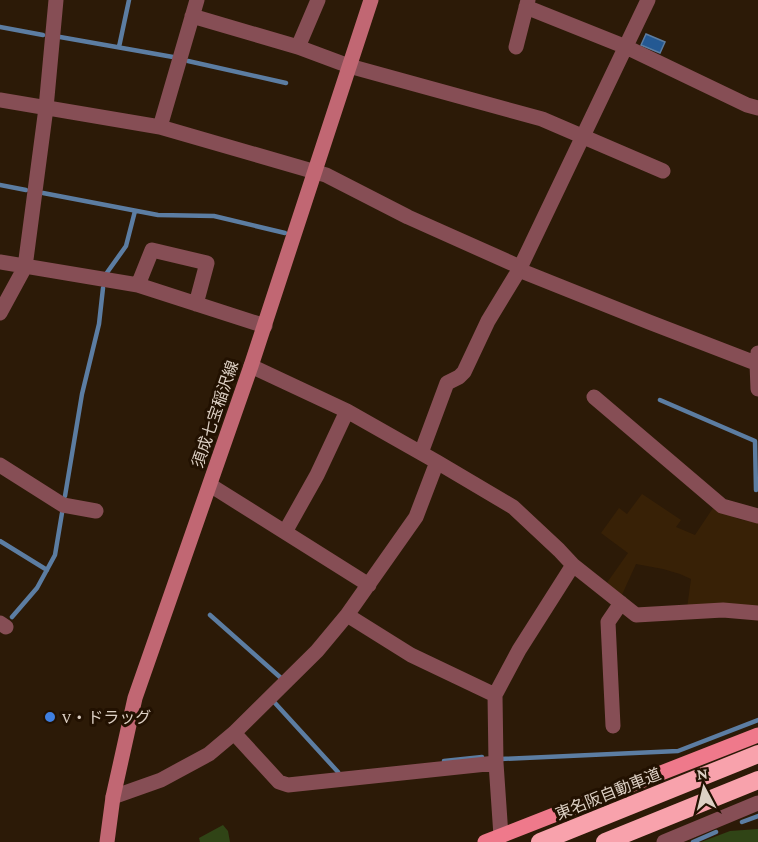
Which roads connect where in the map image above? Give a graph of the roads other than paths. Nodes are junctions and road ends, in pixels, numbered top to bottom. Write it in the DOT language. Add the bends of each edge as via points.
graph roads {
  1 [pos="56,0"];
  2 [pos="197,0"];
  3 [pos="318,0"];
  4 [pos="371,0"];
  5 [pos="648,0"];
  6 [pos="527,3"];
  7 [pos="192,16"];
  8 [pos="298,47"];
  9 [pos="516,47"];
  10 [pos="626,47"];
  11 [pos="349,66"];
  12 [pos="0,100"];
  13 [pos="46,108"];
  14 [pos="758,108"];
  15 [pos="160,127"];
  16 [pos="582,136"];
  17 [pos="663,171"];
  18 [pos="315,172"];
  19 [pos="0,262"];
  20 [pos="25,267"];
  21 [pos="520,269"];
  22 [pos="138,285"];
  23 [pos="196,304"];
  24 [pos="0,313"];
  25 [pos="265,326"];
  26 [pos="758,360"];
  27 [pos="251,366"];
  28 [pos="758,389"];
  29 [pos="594,397"];
  30 [pos="347,411"];
  31 [pos="421,453"];
  32 [pos="437,462"];
  33 [pos="0,465"];
  34 [pos="210,484"];
  35 [pos="96,510"];
  36 [pos="758,516"];
  37 [pos="285,532"];
  38 [pos="573,565"];
  39 [pos="369,585"];
  40 [pos="621,603"];
  41 [pos="758,613"];
  42 [pos="347,615"];
  43 [pos="495,695"];
  44 [pos="613,726"];
  45 [pos="234,734"];
  46 [pos="758,735"];
  47 [pos="758,754"];
  48 [pos="496,763"];
  49 [pos="758,780"];
  50 [pos="113,797"];
  51 [pos="758,803"];
  52 [pos="501,836"];
  53 [pos="106,842"];
  54 [pos="484,842"];
  55 [pos="540,842"];
  56 [pos="605,842"];
  57 [pos="664,842"];
  1 -- 13 [label="street"];
  2 -- 7 [label="street"];
  3 -- 8 [label="street"];
  4 -- 11 [label="main road, 須成七宝稲沢線"];
  5 -- 10 [label="street"];
  6 -- 9 [label="street"];
  6 -- 10 [label="street"];
  7 -- 8 [label="street"];
  7 -- 15 [label="street"];
  8 -- 11 [label="street"];
  10 -- 14 [label="street"];
  10 -- 16 [label="street"];
  11 -- 16 [label="street" via="520,113"];
  11 -- 18 [label="main road, 須成七宝稲沢線"];
  12 -- 13 [label="street"];
  13 -- 15 [label="street"];
  13 -- 20 [label="street"];
  15 -- 18 [label="street"];
  16 -- 17 [label="street"];
  16 -- 21 [label="street"];
  18 -- 21 [label="street"];
  18 -- 25 [label="main road, 須成七宝稲沢線"];
  19 -- 20 [label="street"];
  20 -- 22 [label="street"];
  20 -- 24 [label="street"];
  21 -- 26 [label="street"];
  21 -- 31 [label="street" via="488,321 464,372 447,383"];
  22 -- 23 [label="street"];
  22 -- 23 [label="street" via="152,250 207,263"];
  23 -- 25 [label="street"];
  25 -- 27 [label="main road, 須成七宝稲沢線"];
  26 -- 28 [label="street"];
  27 -- 30 [label="street"];
  27 -- 34 [label="main road, 須成七宝稲沢線"];
  29 -- 36 [label="street" via="722,506"];
  30 -- 31 [label="street"];
  30 -- 37 [label="street"];
  31 -- 32 [label="street"];
  32 -- 38 [label="street" via="513,507"];
  32 -- 39 [label="street" via="416,517"];
  33 -- 35 [label="street" via="63,505"];
  34 -- 37 [label="street"];
  34 -- 50 [label="main road, 須成七宝稲沢線" via="135,698"];
  37 -- 39 [label="street"];
  38 -- 40 [label="street"];
  38 -- 43 [label="street"];
  39 -- 42 [label="street"];
  40 -- 41 [label="street" via="636,615 723,610"];
  40 -- 44 [label="street" via="608,622"];
  42 -- 43 [label="street" via="411,655"];
  42 -- 45 [label="street" via="317,651"];
  43 -- 48 [label="street"];
  45 -- 48 [label="street" via="279,782 288,785"];
  45 -- 50 [label="street" via="209,754 162,780"];
  46 -- 52 [label="main road"];
  47 -- 55 [label="highway, 東名阪自動車道"];
  48 -- 52 [label="street"];
  49 -- 56 [label="highway"];
  50 -- 53 [label="main road, 須成七宝稲沢線"];
  51 -- 57 [label="street"];
  52 -- 54 [label="main road"];
}
